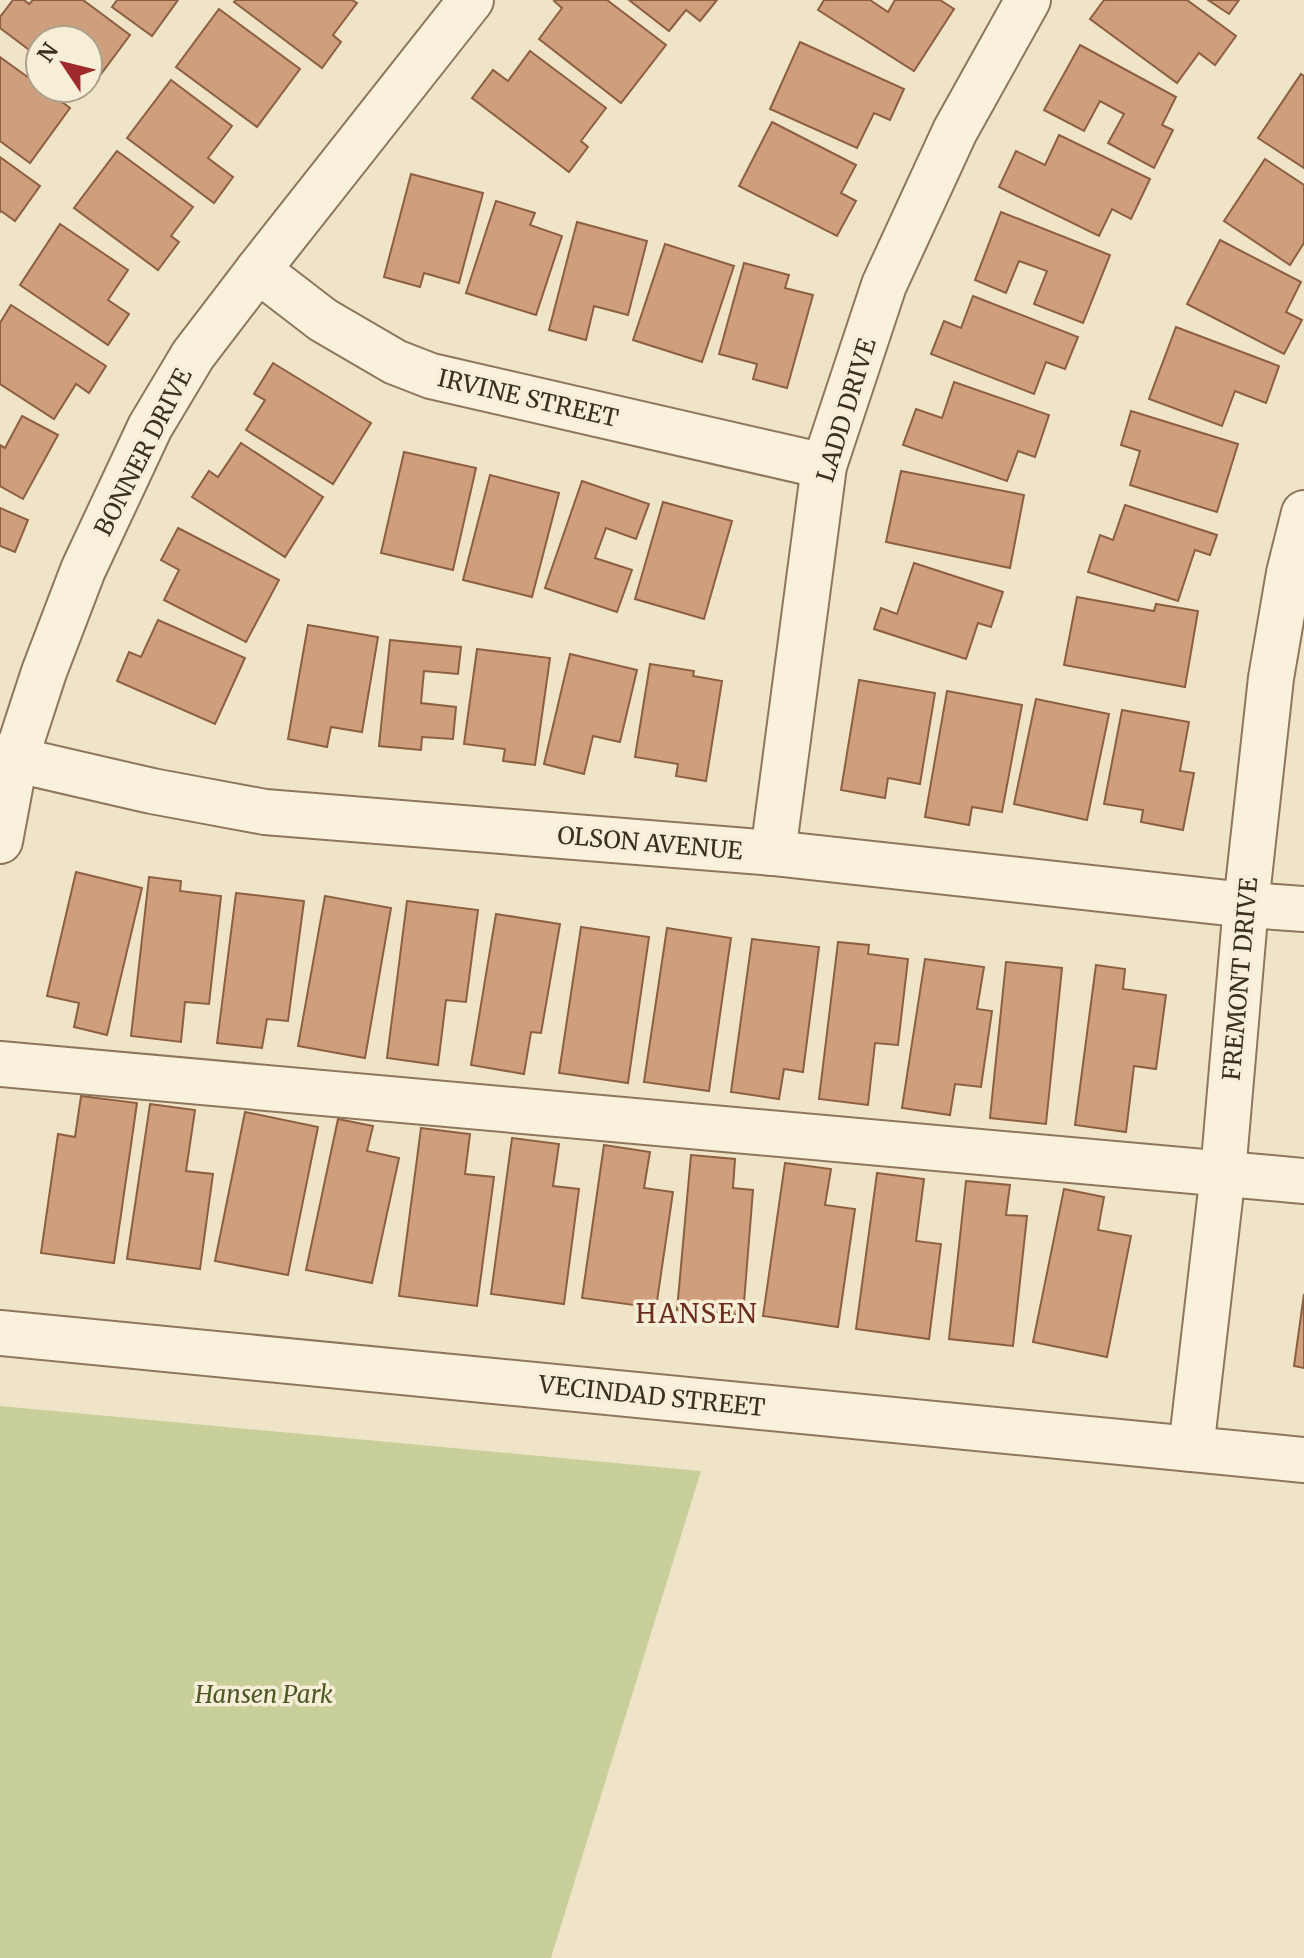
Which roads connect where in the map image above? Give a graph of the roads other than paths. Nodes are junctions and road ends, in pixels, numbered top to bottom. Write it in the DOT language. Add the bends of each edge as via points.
graph roads {
  1 [pos="471,0"];
  2 [pos="1028,0"];
  3 [pos="258,270"];
  4 [pos="824,466"];
  5 [pos="1304,513"];
  6 [pos="8,758"];
  7 [pos="0,841"];
  8 [pos="773,853"];
  9 [pos="1246,905"];
  10 [pos="1304,909"];
  11 [pos="0,1064"];
  12 [pos="1223,1173"];
  13 [pos="1304,1181"];
  14 [pos="0,1333"];
  15 [pos="1191,1449"];
  16 [pos="1304,1460"];
  1 -- 3 [label="street, BONNER DRIVE"];
  2 -- 4 [label="street, LADD DRIVE" via="955,131 884,285"];
  3 -- 4 [label="street, IRVINE STREET" via="323,320 395,362 431,376"];
  3 -- 6 [label="street, BONNER DRIVE" via="193,355 150,427 83,570"];
  4 -- 8 [label="street, LADD DRIVE"];
  5 -- 9 [label="street, FREMONT DRIVE" via="1271,678"];
  6 -- 7 [label="street, BONNER DRIVE"];
  6 -- 8 [label="street, OLSON AVENUE" via="265,812"];
  8 -- 9 [label="street, OLSON AVENUE"];
  9 -- 10 [label="street, OLSON AVENUE"];
  9 -- 12 [label="street, FREMONT DRIVE"];
  11 -- 12 [label="street"];
  12 -- 13 [label="street"];
  12 -- 15 [label="street, FREMONT DRIVE"];
  14 -- 15 [label="street, VECINDAD STREET"];
  15 -- 16 [label="street, VECINDAD STREET"];
}
